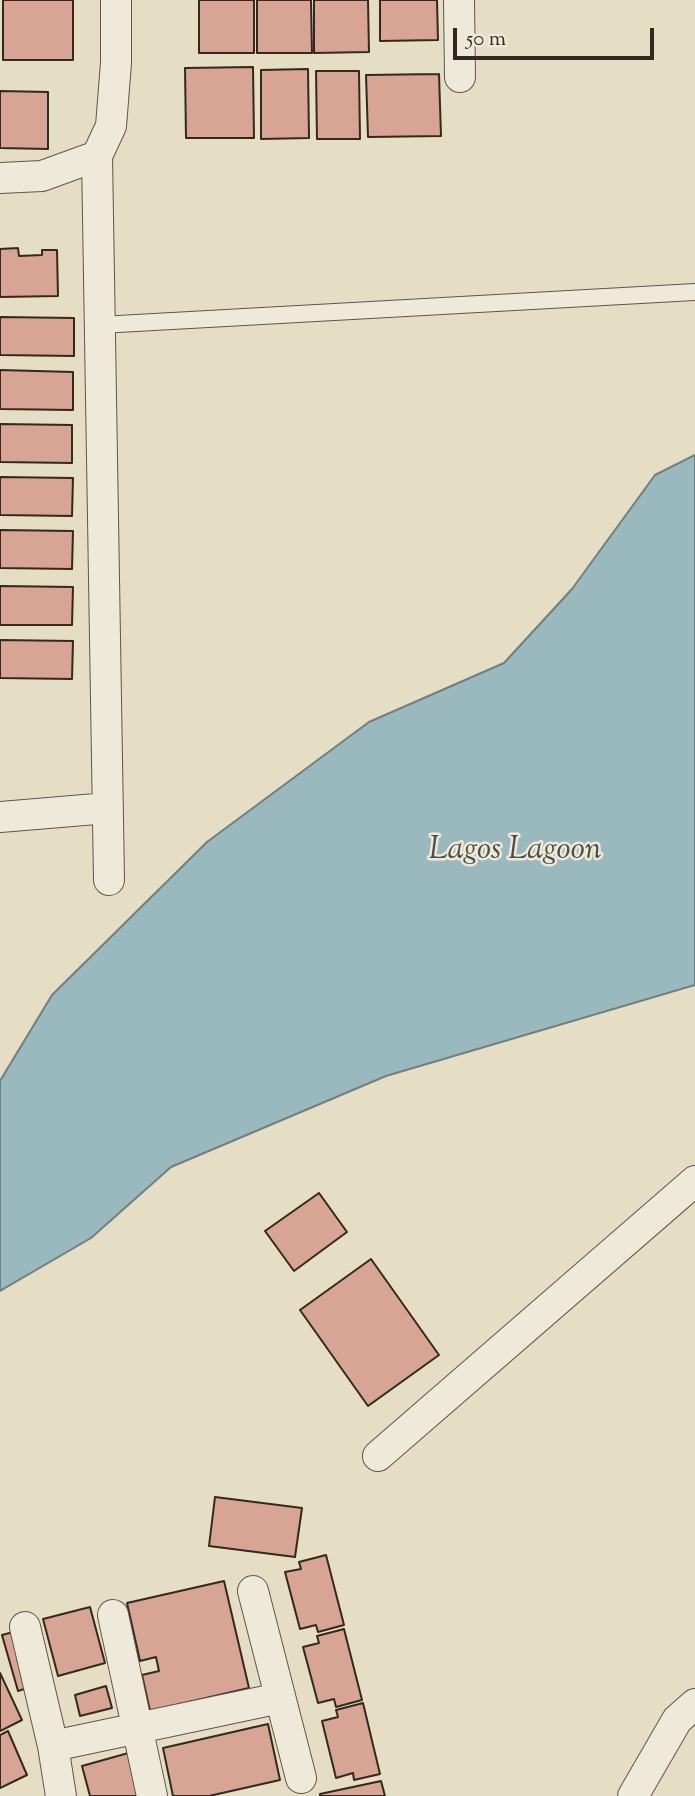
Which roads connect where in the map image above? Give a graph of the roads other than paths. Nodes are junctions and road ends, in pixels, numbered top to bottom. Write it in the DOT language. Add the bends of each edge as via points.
graph roads {
  1 [pos="116,0"];
  2 [pos="459,0"];
  3 [pos="460,77"];
  4 [pos="97,156"];
  5 [pos="0,178"];
  6 [pos="695,292"];
  7 [pos="100,325"];
  8 [pos="108,808"];
  9 [pos="0,817"];
  10 [pos="109,880"];
  11 [pos="695,1181"];
  12 [pos="378,1457"];
  13 [pos="253,1591"];
  14 [pos="113,1615"];
  15 [pos="25,1627"];
  16 [pos="281,1698"];
  17 [pos="695,1704"];
  18 [pos="139,1730"];
  19 [pos="53,1746"];
  20 [pos="301,1778"];
  21 [pos="61,1796"];
  22 [pos="152,1796"];
  23 [pos="634,1796"];
  1 -- 4 [label="street" via="111,126"];
  2 -- 3 [label="street"];
  4 -- 5 [label="street" via="42,176"];
  4 -- 7 [label="street"];
  6 -- 7 [label="lane"];
  7 -- 8 [label="street"];
  8 -- 9 [label="street"];
  8 -- 10 [label="street"];
  11 -- 12 [label="street"];
  13 -- 16 [label="street"];
  14 -- 18 [label="street"];
  15 -- 19 [label="street"];
  16 -- 18 [label="street"];
  16 -- 20 [label="street"];
  17 -- 23 [label="street" via="677,1720"];
  18 -- 19 [label="street"];
  18 -- 22 [label="street"];
  19 -- 21 [label="street"];
}
